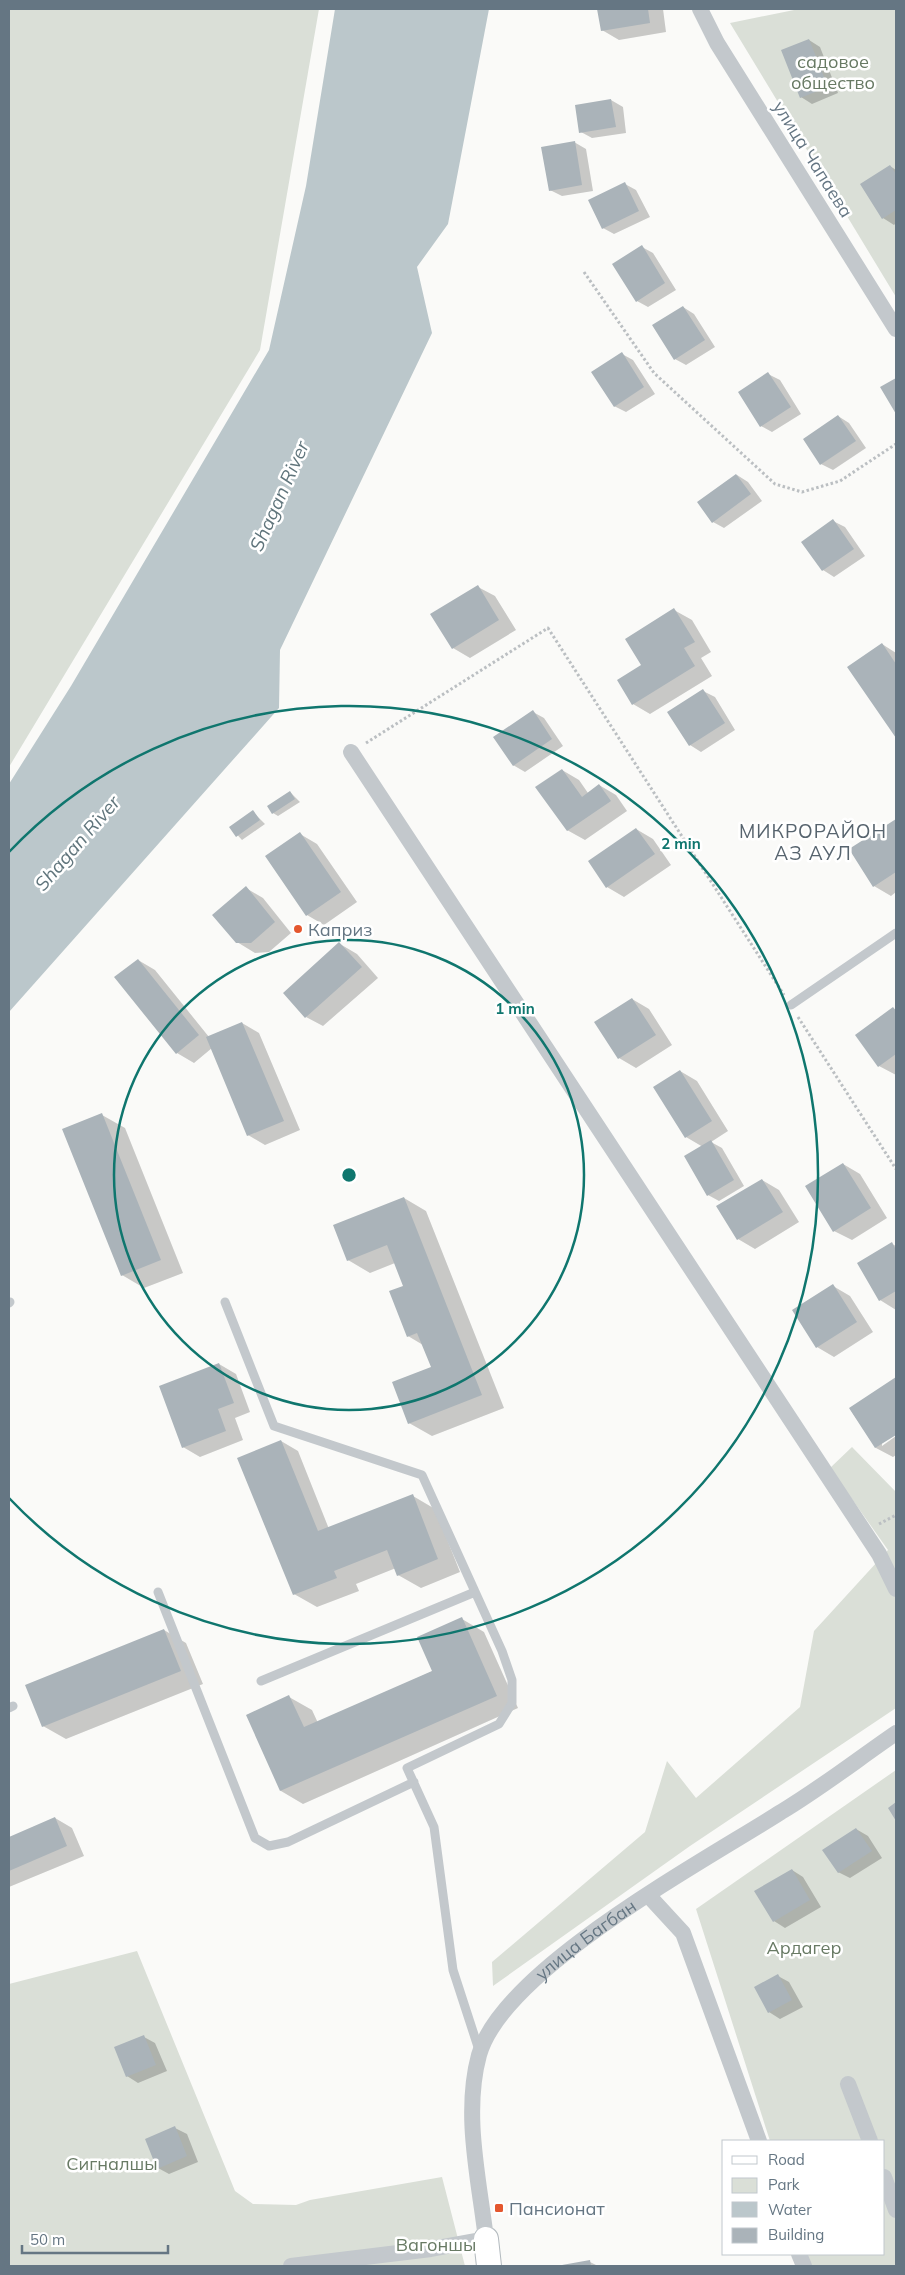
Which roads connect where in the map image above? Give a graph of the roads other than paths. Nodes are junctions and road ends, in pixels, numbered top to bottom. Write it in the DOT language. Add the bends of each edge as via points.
graph roads {
  1 [pos="700,9"];
  2 [pos="896,329"];
  3 [pos="350,752"];
  4 [pos="896,933"];
  5 [pos="791,1005"];
  6 [pos="225,1302"];
  7 [pos="896,1589"];
  8 [pos="158,1592"];
  9 [pos="475,1592"];
  10 [pos="261,1681"];
  11 [pos="896,1733"];
  12 [pos="414,1782"];
  13 [pos="648,1895"];
  14 [pos="480,2054"];
  15 [pos="848,2084"];
  16 [pos="759,2140"];
  17 [pos="870,2140"];
  18 [pos="885,2181"];
  19 [pos="896,2210"];
  20 [pos="486,2239"];
  21 [pos="292,2266"];
  22 [pos="490,2266"];
  1 -- 2 [label="street, улица Чапаева" via="717,43"];
  3 -- 7 [label="street" via="879,1554"];
  4 -- 5 [label="lane"];
  6 -- 9 [label="lane" via="274,1426 422,1475"];
  8 -- 12 [label="lane" via="255,1838 269,1846 288,1842"];
  9 -- 10 [label="lane"];
  9 -- 12 [label="lane" via="512,1680 512,1703 498,1724 407,1768"];
  11 -- 13 [label="street, улица Багбан" via="783,1811"];
  12 -- 14 [label="lane" via="434,1827 453,1970"];
  13 -- 14 [label="street, улица Багбан" via="580,1942 528,1986 493,2029"];
  13 -- 16 [label="street" via="683,1933"];
  14 -- 20 [label="street, улица Багбан" via="472,2105"];
  15 -- 17 [label="street"];
  18 -- 19 [label="street"];
  20 -- 21 [label="street"];
  20 -- 22 [label="street, улица Багбан"];
}
